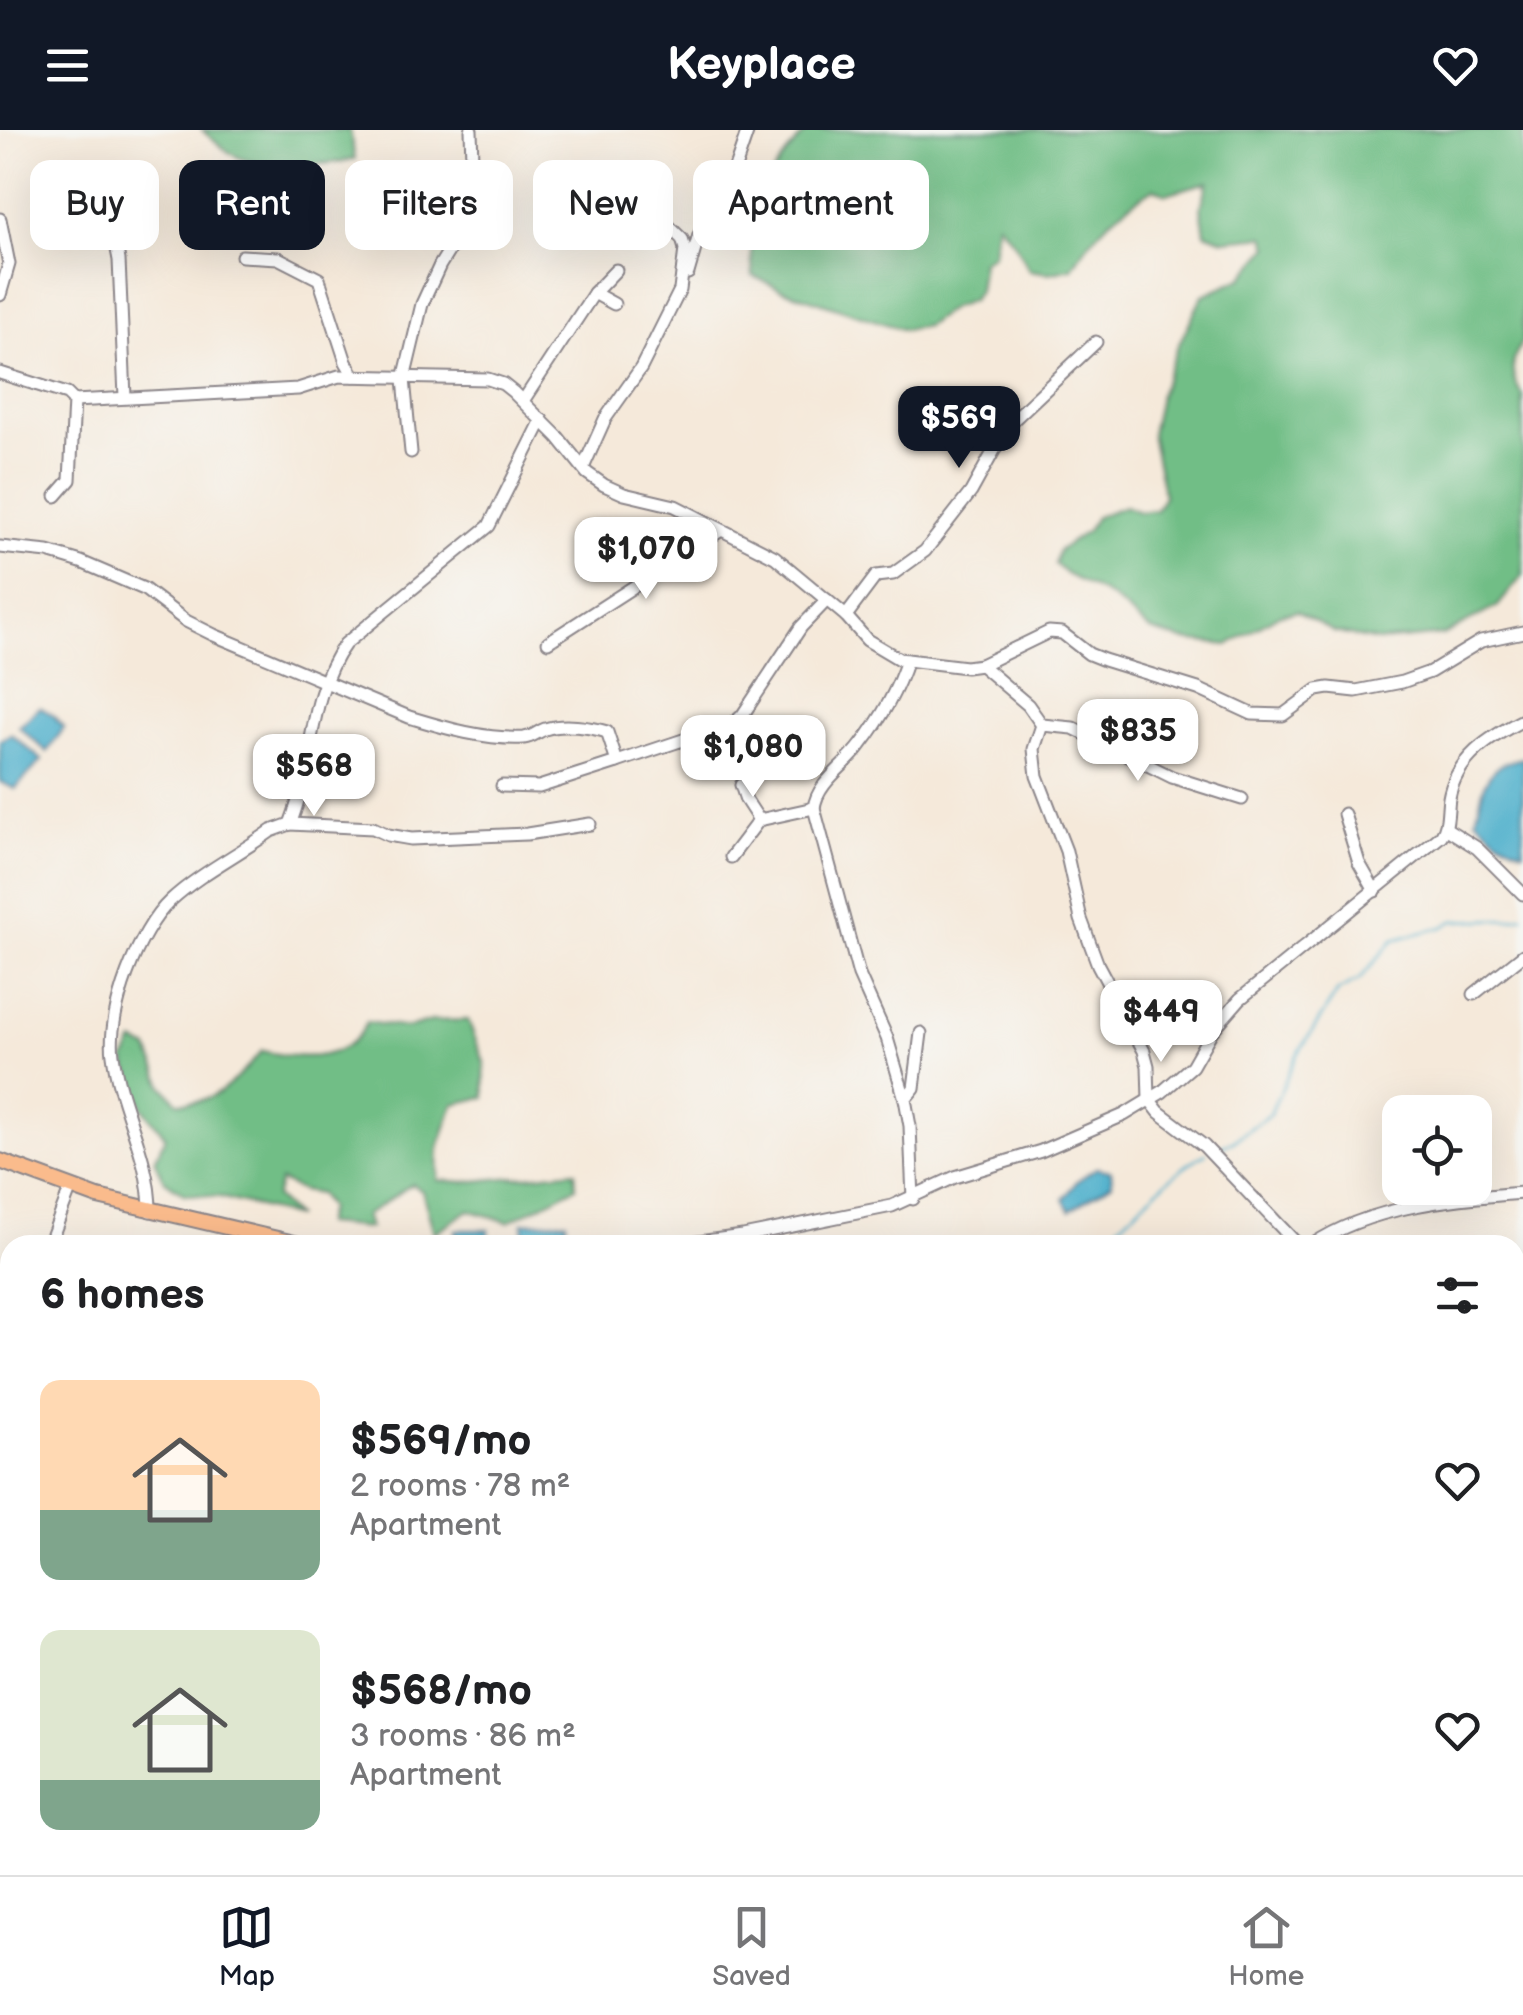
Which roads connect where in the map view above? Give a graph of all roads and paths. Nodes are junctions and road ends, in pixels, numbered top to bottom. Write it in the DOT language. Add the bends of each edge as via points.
graph roads {
  1 [pos="471,130"];
  2 [pos="748,130"];
  3 [pos="0,218"];
  4 [pos="673,230"];
  5 [pos="116,250"];
  6 [pos="242,256"];
  7 [pos="616,270"];
  8 [pos="680,290"];
  9 [pos="594,293"];
  10 [pos="0,295"];
  11 [pos="614,304"];
  12 [pos="1096,342"];
  13 [pos="0,374"];
  14 [pos="354,376"];
  15 [pos="404,379"];
  16 [pos="125,397"];
  17 [pos="74,401"];
  18 [pos="523,402"];
  19 [pos="542,420"];
  20 [pos="411,452"];
  21 [pos="583,468"];
  22 [pos="56,496"];
  23 [pos="720,531"];
  24 [pos="0,546"];
  25 [pos="828,600"];
  26 [pos="846,616"];
  27 [pos="1523,632"];
  28 [pos="548,642"];
  29 [pos="907,660"];
  30 [pos="981,665"];
  31 [pos="323,682"];
  32 [pos="1523,720"];
  33 [pos="1042,725"];
  34 [pos="618,762"];
  35 [pos="741,785"];
  36 [pos="502,786"];
  37 [pos="1242,799"];
  38 [pos="814,808"];
  39 [pos="1344,814"];
  40 [pos="759,820"];
  41 [pos="290,824"];
  42 [pos="590,824"];
  43 [pos="1446,828"];
  44 [pos="731,856"];
  45 [pos="1374,891"];
  46 [pos="1523,894"];
  47 [pos="1523,955"];
  48 [pos="1474,994"];
  49 [pos="922,1033"];
  50 [pos="905,1100"];
  51 [pos="1149,1100"];
  52 [pos="0,1161"];
  53 [pos="71,1187"];
  54 [pos="1523,1193"];
  55 [pos="913,1198"];
  56 [pos="150,1211"];
  57 [pos="54,1235"];
  58 [pos="258,1235"];
  59 [pos="748,1235"];
  60 [pos="1289,1235"];
  61 [pos="1326,1235"];
  1 -- 15 [label="street" via="473,190 458,236 422,304"];
  2 -- 8 [label="street"];
  3 -- 10 [label="street" via="9,264"];
  4 -- 8 [label="street" via="685,249"];
  5 -- 16 [label="street"];
  6 -- 14 [label="street" via="278,258 319,279"];
  7 -- 9 [label="street"];
  8 -- 21 [label="street"];
  9 -- 11 [label="street"];
  9 -- 18 [label="street"];
  12 -- 26 [label="street" via="1008,425 971,492 925,552 893,574 876,576"];
  13 -- 17 [label="street"];
  14 -- 15 [label="street"];
  14 -- 16 [label="street" via="298,388"];
  15 -- 18 [label="street" via="488,380 504,384"];
  15 -- 20 [label="street"];
  16 -- 17 [label="street"];
  17 -- 22 [label="street" via="70,480"];
  18 -- 19 [label="street"];
  19 -- 21 [label="street"];
  19 -- 31 [label="street" via="489,526 346,644"];
  21 -- 23 [label="street" via="604,486 675,506"];
  23 -- 25 [label="street" via="775,557"];
  23 -- 28 [label="street"];
  24 -- 31 [label="street" via="48,552 144,588 186,622"];
  25 -- 26 [label="street"];
  25 -- 34 [label="street" via="801,627 734,723"];
  26 -- 29 [label="street" via="867,640"];
  27 -- 30 [label="street" via="1481,641 1402,682 1356,692 1316,690 1283,716 1252,714 1104,660 1062,633 1049,632"];
  29 -- 30 [label="street"];
  29 -- 38 [label="street" via="888,704 822,788"];
  30 -- 33 [label="street"];
  31 -- 34 [label="street" via="409,717 489,735 530,738 561,726 599,729 607,732"];
  31 -- 41 [label="street"];
  32 -- 43 [label="street" via="1495,734 1459,769"];
  33 -- 37 [label="street" via="1073,728 1172,778"];
  33 -- 51 [label="street" via="1034,749 1036,776 1066,851 1098,966 1144,1051"];
  34 -- 36 [label="street" via="539,787"];
  35 -- 40 [label="street"];
  38 -- 40 [label="street"];
  38 -- 50 [label="street" via="859,975"];
  39 -- 45 [label="street"];
  40 -- 44 [label="street"];
  41 -- 42 [label="street" via="372,828 411,839"];
  41 -- 56 [label="street" via="171,900 154,920 116,1004 112,1054 144,1162"];
  43 -- 45 [label="street"];
  43 -- 46 [label="street"];
  45 -- 51 [label="street" via="1240,1000 1192,1066"];
  47 -- 48 [label="street"];
  49 -- 50 [label="street" via="914,1088"];
  50 -- 55 [label="street"];
  51 -- 55 [label="street"];
  51 -- 60 [label="street" via="1204,1146"];
  52 -- 53 [label="main road"];
  53 -- 56 [label="main road"];
  53 -- 57 [label="street"];
  54 -- 61 [label="street" via="1378,1215"];
  55 -- 59 [label="street"];
  56 -- 58 [label="main road"];
}
